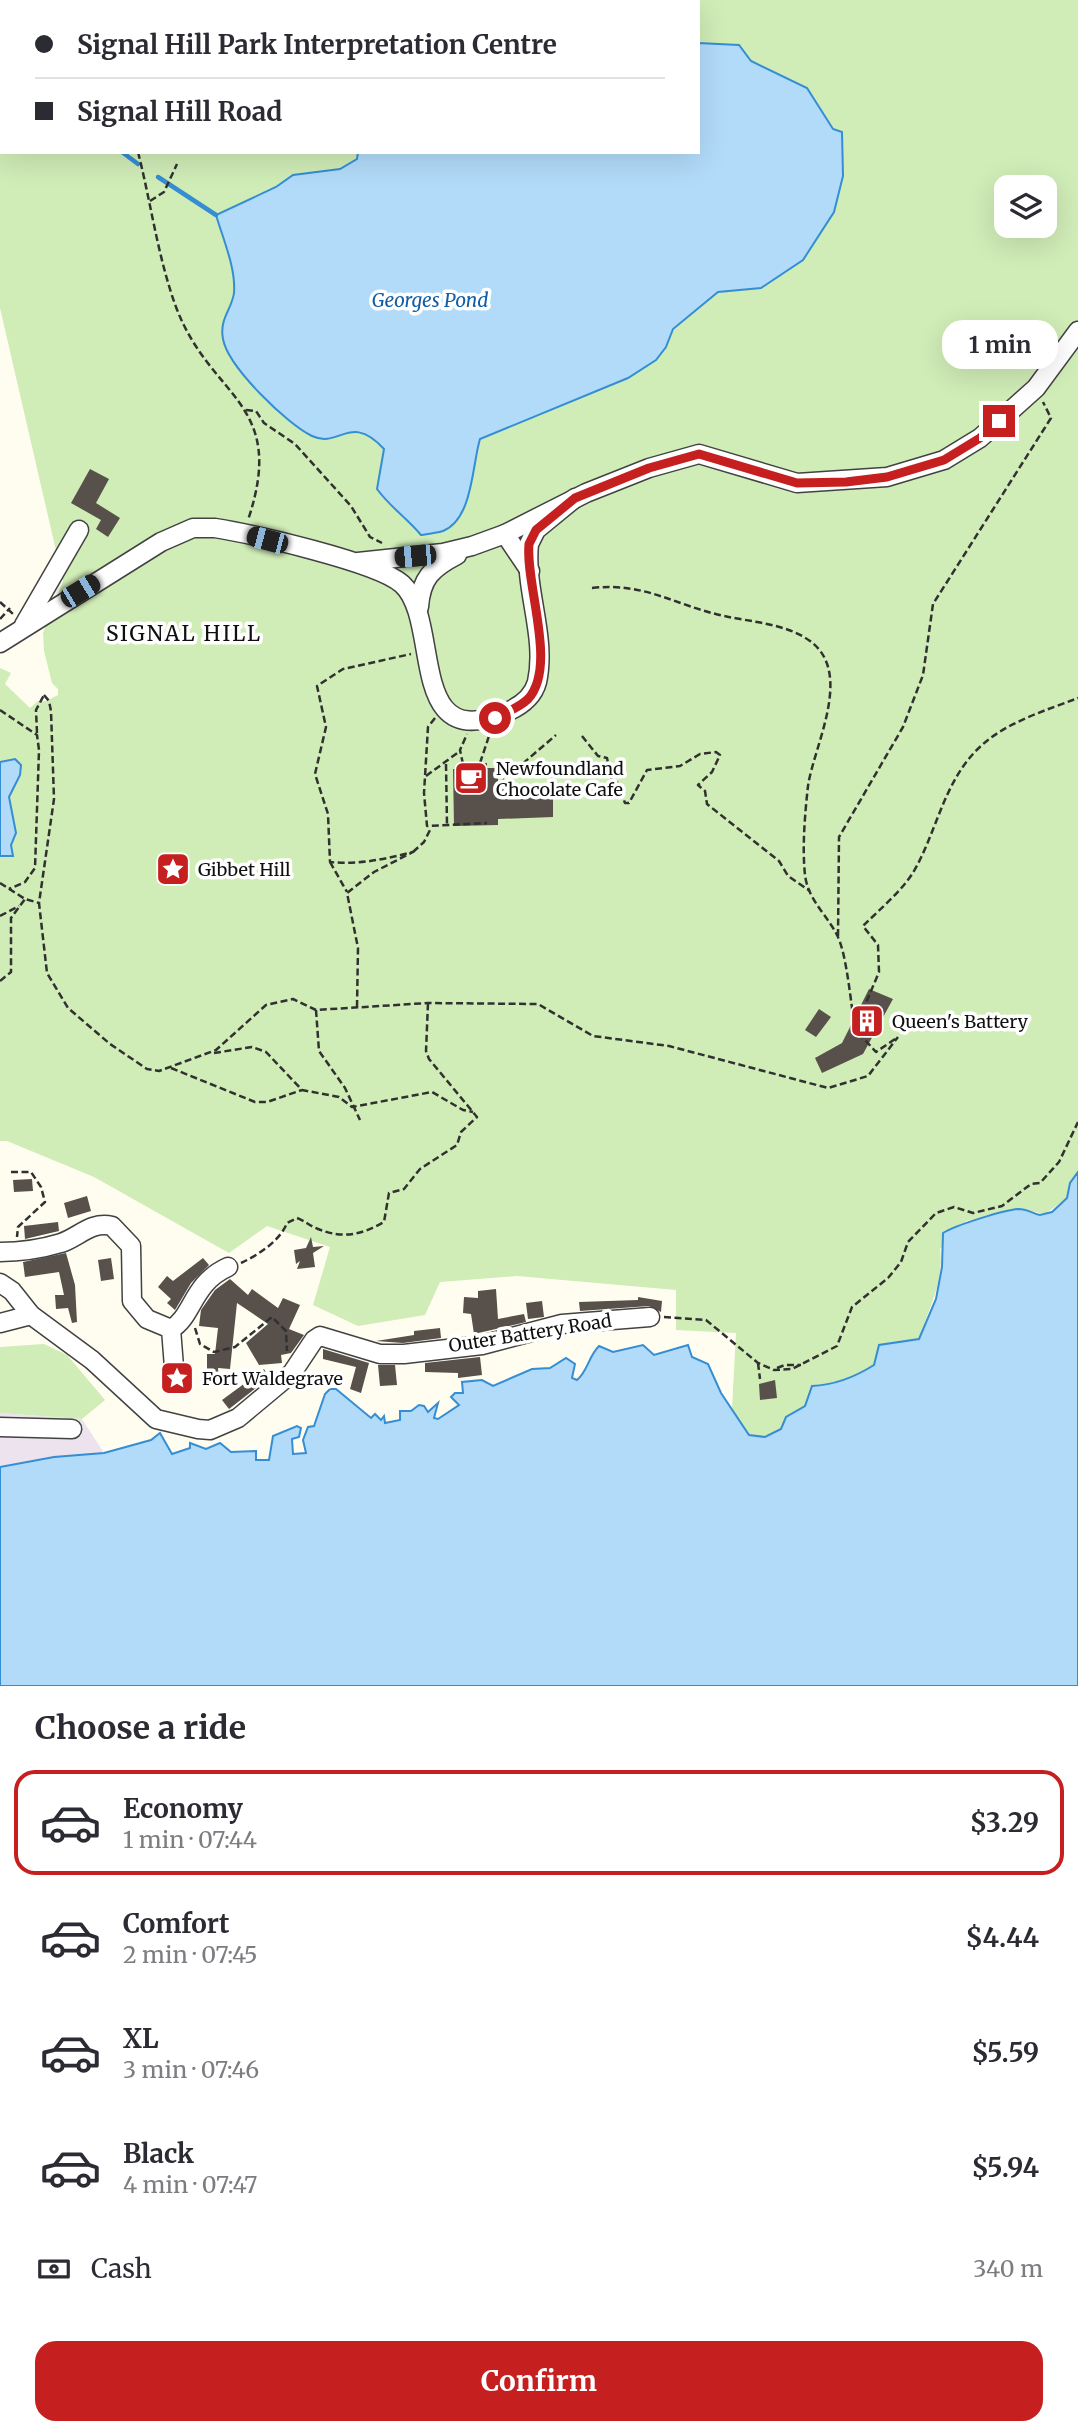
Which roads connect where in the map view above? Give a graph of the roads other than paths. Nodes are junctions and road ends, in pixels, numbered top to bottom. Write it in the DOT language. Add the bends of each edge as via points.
graph roads {
  1 [pos="1078,331"];
  2 [pos="575,498"];
  3 [pos="79,530"];
  4 [pos="505,534"];
  5 [pos="472,546"];
  6 [pos="358,562"];
  7 [pos="530,570"];
  8 [pos="419,607"];
  9 [pos="23,628"];
  10 [pos="0,643"];
  11 [pos="0,1252"];
  12 [pos="228,1267"];
  13 [pos="0,1283"];
  14 [pos="31,1315"];
  15 [pos="650,1317"];
  16 [pos="0,1323"];
  17 [pos="171,1329"];
  18 [pos="174,1367"];
  19 [pos="0,1427"];
  20 [pos="72,1429"];
  1 -- 2 [label="street" via="1036,388 980,438 944,460 887,477 797,483 699,454 649,468"];
  2 -- 4 [label="street"];
  2 -- 7 [label="street" via="534,533"];
  3 -- 9 [label="street"];
  4 -- 5 [label="street"];
  4 -- 7 [label="street"];
  5 -- 6 [label="street"];
  5 -- 8 [label="street" via="429,572 421,587"];
  6 -- 8 [label="street" via="402,584"];
  6 -- 9 [label="street" via="203,527 178,533"];
  7 -- 8 [label="street" via="538,628 537,682 527,700 495,718 452,714 433,688"];
  9 -- 10 [label="street"];
  11 -- 17 [label="street" via="64,1242 95,1225 112,1226 131,1245 132,1301 147,1319"];
  12 -- 17 [label="street" via="207,1280"];
  13 -- 14 [label="street, Outer Battery Road"];
  14 -- 15 [label="street, Outer Battery Road" via="92,1360 156,1419 210,1430 268,1395 320,1336 368,1351 404,1354 482,1345 562,1324"];
  14 -- 16 [label="street"];
  17 -- 18 [label="street"];
  19 -- 20 [label="street"];
}
